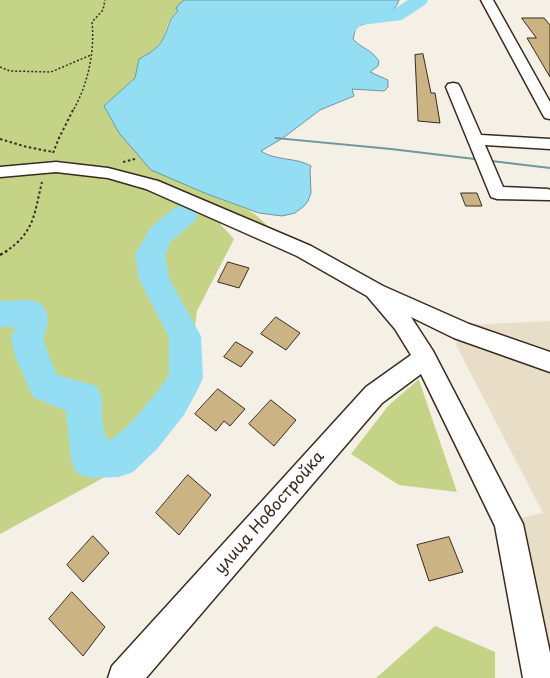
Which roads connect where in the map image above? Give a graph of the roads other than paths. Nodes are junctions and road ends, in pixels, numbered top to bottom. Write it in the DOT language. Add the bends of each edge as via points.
graph roads {
  1 [pos="487,0"];
  2 [pos="452,86"];
  3 [pos="550,115"];
  4 [pos="474,139"];
  5 [pos="550,144"];
  6 [pos="0,172"];
  7 [pos="548,194"];
  8 [pos="374,290"];
  9 [pos="425,358"];
  10 [pos="550,362"];
  11 [pos="124,678"];
  12 [pos="538,678"];
  1 -- 3 [label="street"];
  2 -- 4 [label="street"];
  4 -- 5 [label="street"];
  4 -- 7 [label="street" via="497,193"];
  6 -- 8 [label="street" via="54,160 152,185 304,251"];
  8 -- 9 [label="street" via="403,323"];
  8 -- 10 [label="street" via="462,331"];
  9 -- 11 [label="street, улица Новостройка" via="374,395"];
  9 -- 12 [label="street" via="509,524"];
}
